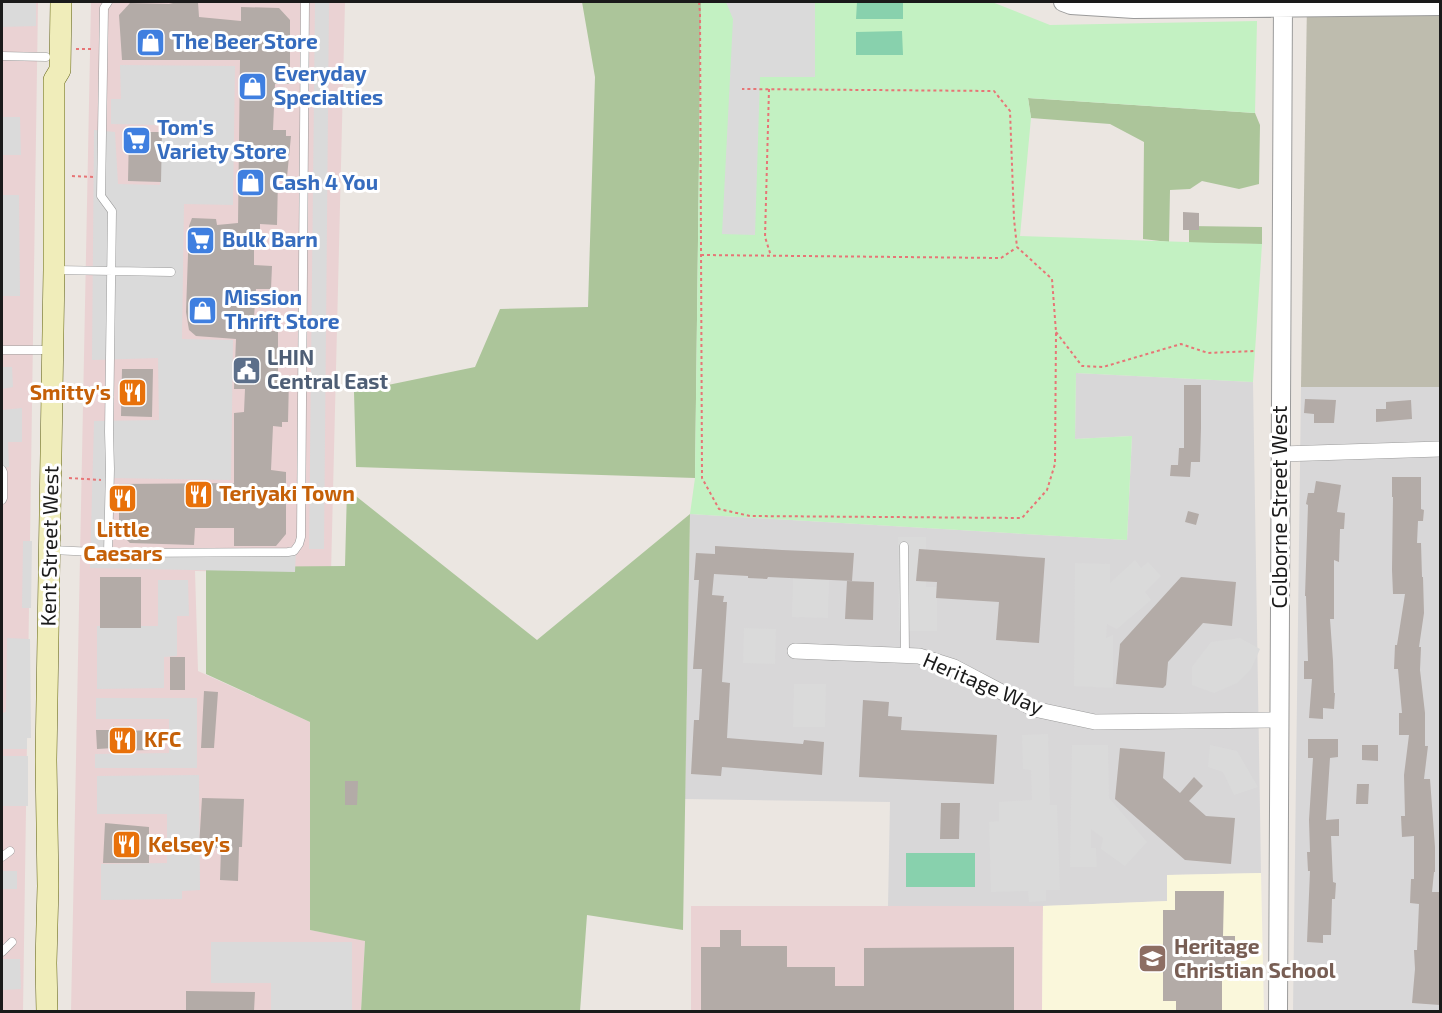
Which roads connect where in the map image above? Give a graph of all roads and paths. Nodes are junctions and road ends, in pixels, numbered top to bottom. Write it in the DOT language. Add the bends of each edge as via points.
graph roads {
  1 [pos="47,2"];
  2 [pos="62,2"];
  3 [pos="108,2"];
  4 [pos="305,2"];
  5 [pos="699,2"];
  6 [pos="1063,2"];
  7 [pos="1283,4"];
  8 [pos="1440,6"];
  9 [pos="74,49"];
  10 [pos="103,50"];
  11 [pos="2,56"];
  12 [pos="46,57"];
  13 [pos="54,80"];
  14 [pos="742,89"];
  15 [pos="769,89"];
  16 [pos="72,176"];
  17 [pos="101,177"];
  18 [pos="1017,247"];
  19 [pos="701,255"];
  20 [pos="771,256"];
  21 [pos="54,270"];
  22 [pos="112,270"];
  23 [pos="171,272"];
  24 [pos="1056,332"];
  25 [pos="2,350"];
  26 [pos="53,350"];
  27 [pos="1255,351"];
  28 [pos="1440,449"];
  29 [pos="1281,454"];
  30 [pos="2,471"];
  31 [pos="69,478"];
  32 [pos="110,480"];
  33 [pos="2,500"];
  34 [pos="904,546"];
  35 [pos="50,550"];
  36 [pos="108,553"];
  37 [pos="795,651"];
  38 [pos="905,655"];
  39 [pos="1279,720"];
  40 [pos="10,851"];
  41 [pos="2,857"];
  42 [pos="12,942"];
  43 [pos="2,952"];
  44 [pos="47,1011"];
  45 [pos="1278,1011"];
  1 -- 12 [label="main road, Kent Street West"];
  2 -- 13 [label="main road, Kent Street West" via="60,70"];
  3 -- 10 [label="lane" via="104,8"];
  4 -- 36 [label="lane" via="302,537 294,551 288,552"];
  5 -- 19 [label="path"];
  6 -- 7 [label="street" via="1134,9"];
  7 -- 8 [label="street"];
  7 -- 29 [label="street, Colborne Street West"];
  9 -- 10 [label="path"];
  10 -- 17 [label="lane"];
  11 -- 12 [label="lane"];
  12 -- 13 [label="main road, Kent Street West" via="46,74"];
  13 -- 21 [label="main road, Kent Street West"];
  14 -- 15 [label="path"];
  15 -- 18 [label="path" via="994,91 1010,111"];
  15 -- 20 [label="path" via="765,237"];
  16 -- 17 [label="path"];
  17 -- 22 [label="lane" via="101,196 112,211"];
  18 -- 20 [label="path" via="1001,258"];
  18 -- 24 [label="path" via="1052,279"];
  19 -- 20 [label="path"];
  19 -- 24 [label="path" via="702,478 719,509 750,516 1022,518 1047,490 1055,464"];
  21 -- 22 [label="lane"];
  21 -- 26 [label="main road, Kent Street West"];
  22 -- 23 [label="lane"];
  22 -- 32 [label="lane"];
  24 -- 27 [label="path" via="1082,366 1103,367 1181,344 1208,353"];
  25 -- 26 [label="lane"];
  26 -- 35 [label="main road, Kent Street West"];
  28 -- 29 [label="street"];
  29 -- 39 [label="street, Colborne Street West"];
  30 -- 33 [label="lane"];
  31 -- 32 [label="path"];
  32 -- 36 [label="lane"];
  34 -- 38 [label="lane"];
  35 -- 36 [label="lane"];
  35 -- 44 [label="main road, Kent Street West"];
  37 -- 38 [label="street, Heritage Way"];
  38 -- 39 [label="street, Heritage Way" via="954,667 1034,709 1095,722"];
  39 -- 45 [label="street, Colborne Street West"];
  40 -- 41 [label="lane"];
  42 -- 43 [label="lane"];
}
